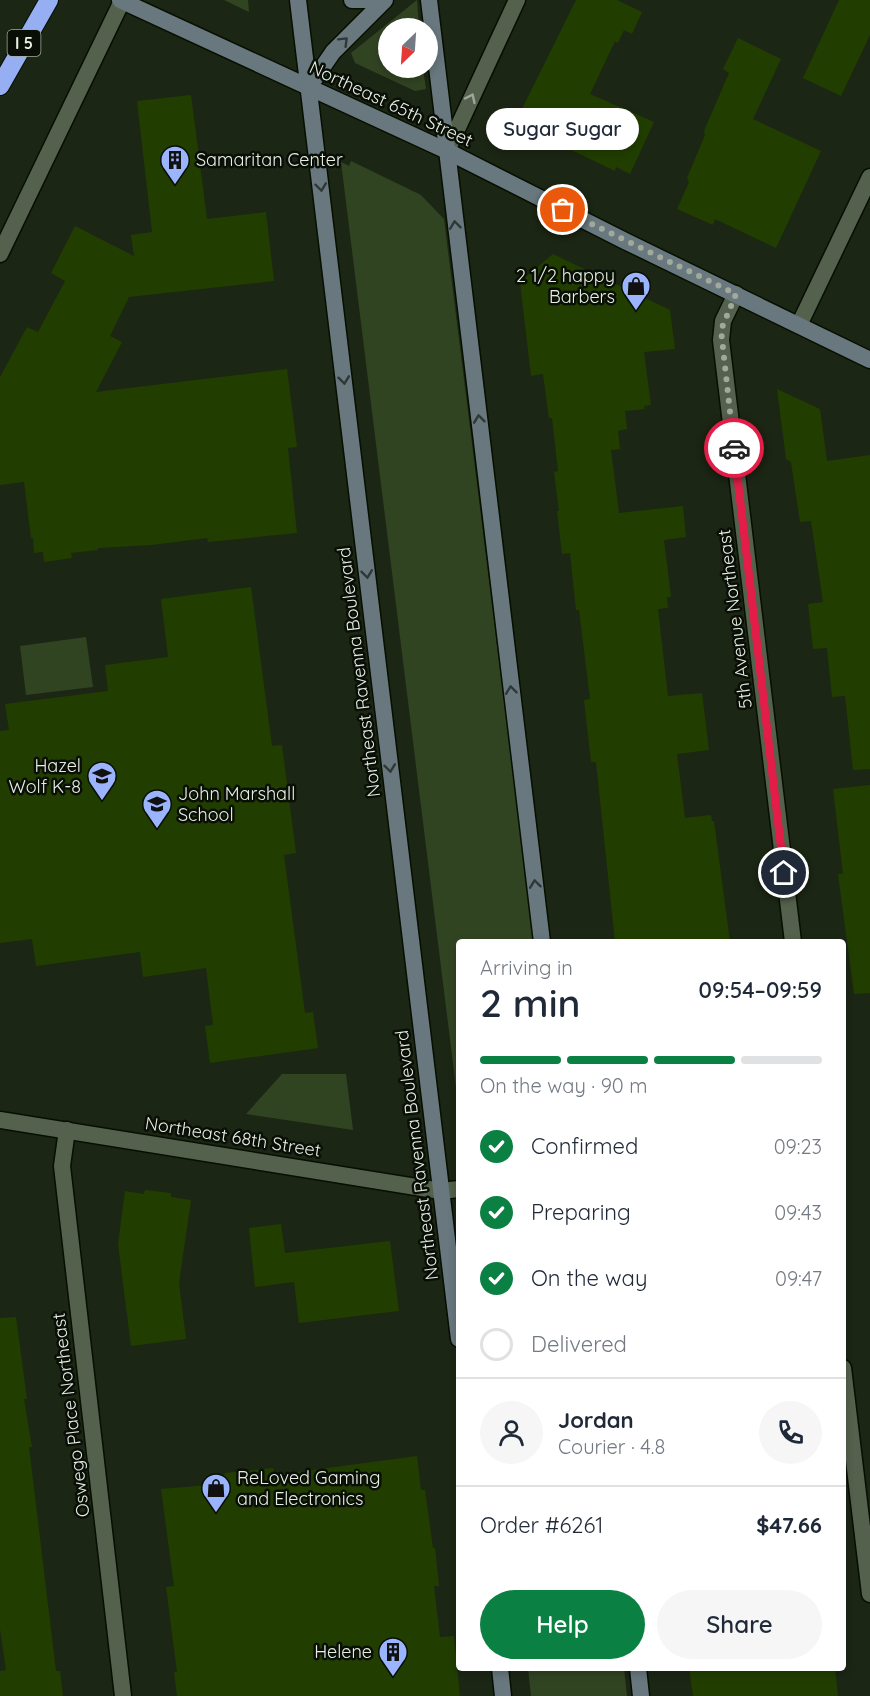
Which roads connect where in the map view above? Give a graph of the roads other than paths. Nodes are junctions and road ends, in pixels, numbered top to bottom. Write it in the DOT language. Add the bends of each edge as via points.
graph roads {
  1 [pos="49,0"];
  2 [pos="298,0"];
  3 [pos="352,0"];
  4 [pos="366,0"];
  5 [pos="385,0"];
  6 [pos="429,0"];
  7 [pos="517,0"];
  8 [pos="121,1"];
  9 [pos="0,87"];
  10 [pos="309,87"];
  11 [pos="447,151"];
  12 [pos="870,177"];
  13 [pos="0,254"];
  14 [pos="736,294"];
  15 [pos="799,325"];
  16 [pos="870,360"];
  17 [pos="542,939"];
  18 [pos="793,939"];
  19 [pos="0,1120"];
  20 [pos="67,1130"];
  21 [pos="456,1189"];
  22 [pos="441,1191"];
  23 [pos="456,1314"];
  24 [pos="846,1393"];
  25 [pos="870,1594"];
  26 [pos="500,1671"];
  27 [pos="638,1671"];
  28 [pos="123,1696"];
  29 [pos="503,1696"];
  30 [pos="641,1696"];
  1 -- 9 [label="highway, I 5"];
  2 -- 10 [label="main road, Northeast Ravenna Boulevard"];
  3 -- 4 [label="main road"];
  10 -- 5 [label="main road, one-way" via="333,52"];
  6 -- 11 [label="main road"];
  11 -- 7 [label="street, one-way"];
  8 -- 10 [label="main road, Northeast 65th Street"];
  8 -- 13 [label="street"];
  10 -- 11 [label="main road, Northeast 65th Street"];
  10 -- 22 [label="main road, Northeast Ravenna Boulevard, one-way"];
  11 -- 14 [label="main road, Northeast 65th Street"];
  17 -- 11 [label="main road, one-way"];
  12 -- 15 [label="street"];
  14 -- 15 [label="main road, Northeast 65th Street"];
  14 -- 18 [label="street, 5th Avenue Northeast" via="723,321 722,340"];
  15 -- 16 [label="main road, Northeast 65th Street"];
  19 -- 20 [label="street, Northeast 68th Street"];
  20 -- 22 [label="street, Northeast 68th Street"];
  20 -- 28 [label="street, Oswego Place Northeast" via="62,1166"];
  21 -- 22 [label="street, Northeast 68th Street"];
  22 -- 23 [label="main road, Northeast Ravenna Boulevard"];
  24 -- 25 [label="street"];
  26 -- 29 [label="main road"];
  27 -- 30 [label="main road"];
}
